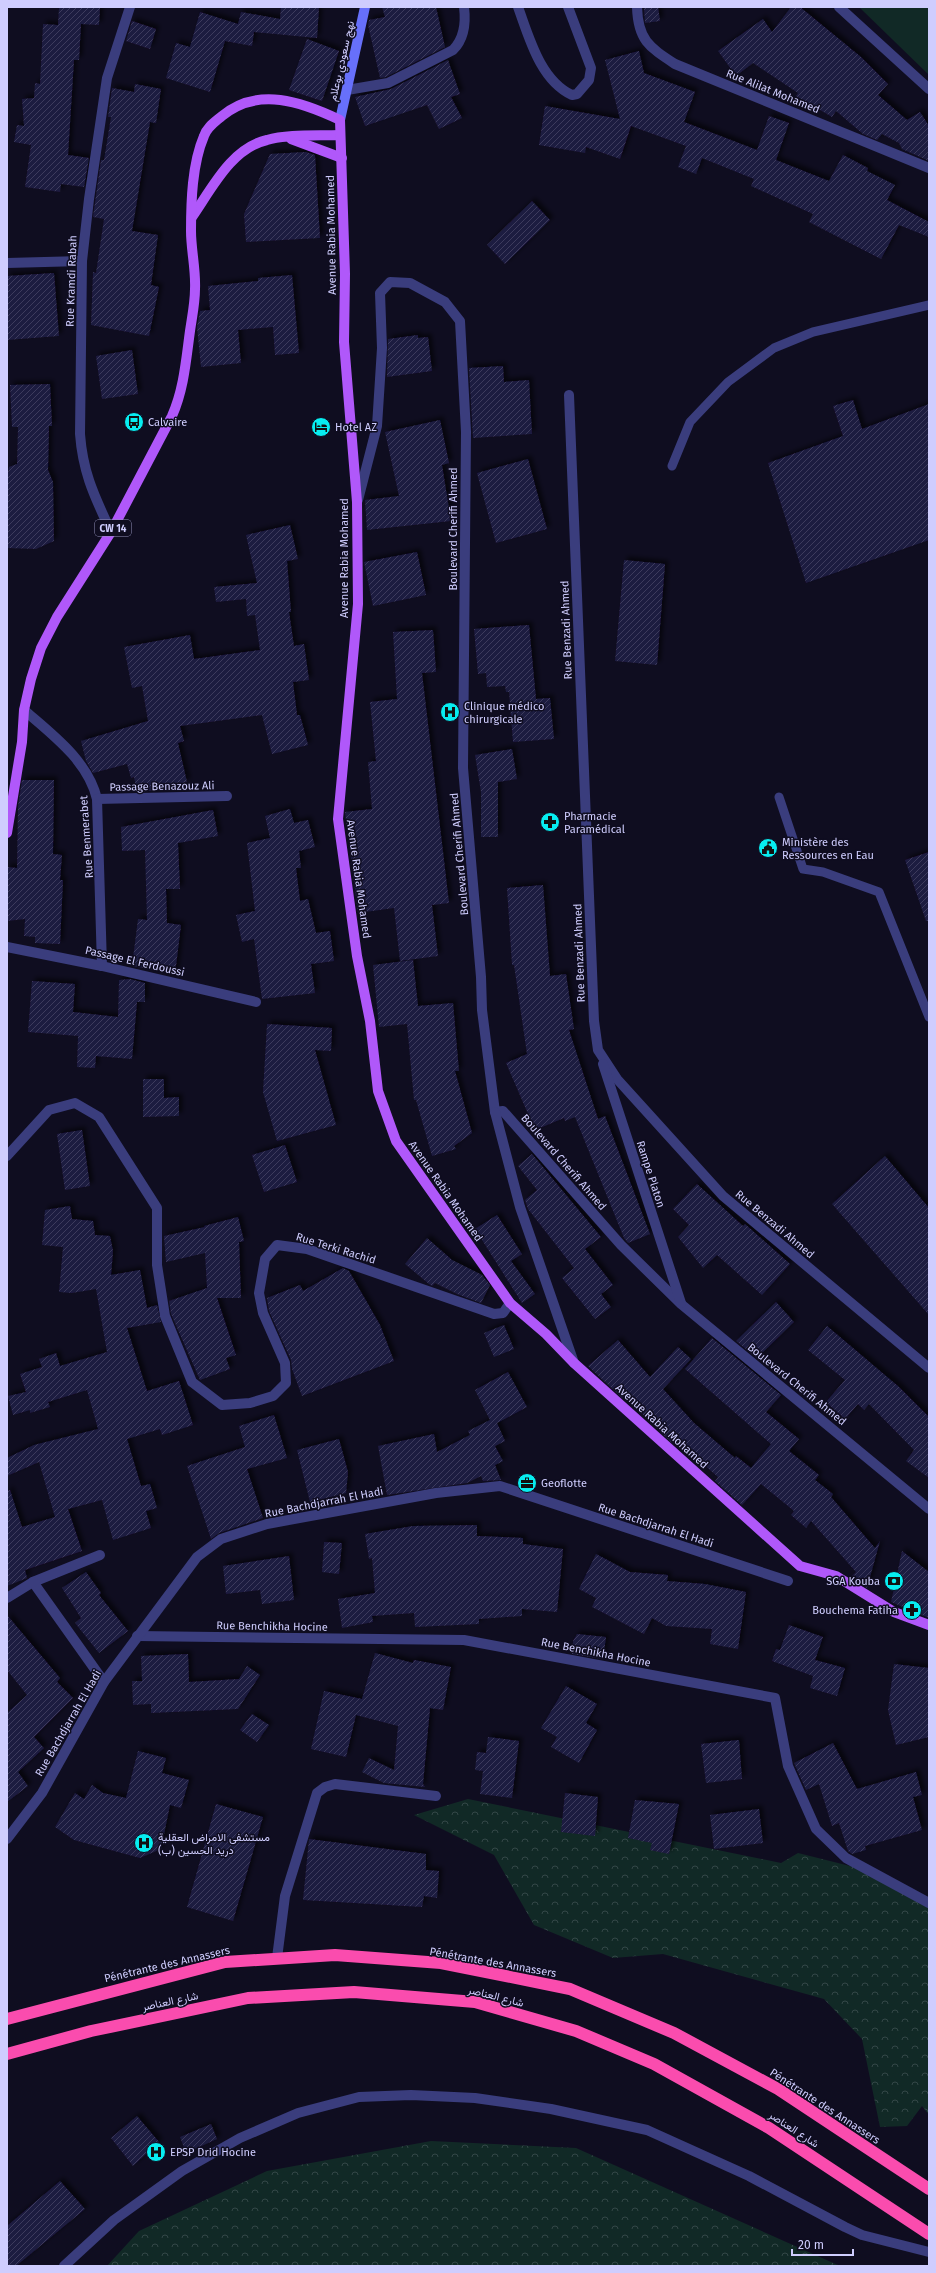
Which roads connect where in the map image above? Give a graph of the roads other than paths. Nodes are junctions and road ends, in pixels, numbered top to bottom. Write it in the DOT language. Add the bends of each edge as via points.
graph roads {
  1 [pos="130,7"];
  2 [pos="365,7"];
  3 [pos="464,7"];
  4 [pos="518,7"];
  5 [pos="568,7"];
  6 [pos="637,7"];
  7 [pos="839,7"];
  8 [pos="929,89"];
  9 [pos="347,90"];
  10 [pos="340,120"];
  11 [pos="340,135"];
  12 [pos="289,138"];
  13 [pos="342,158"];
  14 [pos="929,168"];
  15 [pos="192,217"];
  16 [pos="82,262"];
  17 [pos="7,263"];
  18 [pos="929,305"];
  19 [pos="569,395"];
  20 [pos="672,466"];
  21 [pos="357,502"];
  22 [pos="112,532"];
  23 [pos="24,710"];
  24 [pos="227,796"];
  25 [pos="779,798"];
  26 [pos="97,799"];
  27 [pos="7,833"];
  28 [pos="7,947"];
  29 [pos="102,966"];
  30 [pos="256,1002"];
  31 [pos="929,1017"];
  32 [pos="598,1050"];
  33 [pos="494,1112"];
  34 [pos="7,1156"];
  35 [pos="510,1303"];
  36 [pos="681,1304"];
  37 [pos="574,1363"];
  38 [pos="929,1368"];
  39 [pos="925,1501"];
  40 [pos="929,1508"];
  41 [pos="100,1555"];
  42 [pos="788,1581"];
  43 [pos="33,1582"];
  44 [pos="7,1598"];
  45 [pos="929,1626"];
  46 [pos="137,1636"];
  47 [pos="104,1682"];
  48 [pos="436,1796"];
  49 [pos="7,1839"];
  50 [pos="929,1903"];
  51 [pos="277,1958"];
  52 [pos="8,2018"];
  53 [pos="7,2054"];
  54 [pos="929,2189"];
  55 [pos="929,2234"];
  56 [pos="929,2252"];
  57 [pos="64,2266"];
  1 -- 16 [label="street, Rue Kramdi Rabah" via="107,78 102,104"];
  2 -- 9 [label="main road, نهج سعودي بوعلام"];
  3 -- 9 [label="street" via="463,35 453,50 388,83"];
  4 -- 5 [label="street" via="543,67 559,87 572,95 577,94 589,80 592,68"];
  6 -- 14 [label="street, Rue Alilat Mohamed" via="638,21 650,48 675,64"];
  7 -- 8 [label="street"];
  9 -- 10 [label="main road, نهج سعودي بوعلام"];
  10 -- 11 [label="main road, Avenue Rabia Mohamed"];
  10 -- 15 [label="main road" via="303,104 272,98 250,101 232,108 210,126 204,135 196,171"];
  11 -- 12 [label="main road"];
  11 -- 13 [label="main road, Avenue Rabia Mohamed"];
  12 -- 13 [label="main road"];
  12 -- 15 [label="main road" via="266,140 235,159"];
  13 -- 21 [label="main road, Avenue Rabia Mohamed" via="344,342"];
  15 -- 22 [label="main road, CW 14" via="196,288 180,396"];
  16 -- 17 [label="street"];
  16 -- 22 [label="street, Rue Kramdi Rabah" via="82,460 88,482"];
  18 -- 20 [label="lane" via="813,332 774,348 728,382 690,422"];
  19 -- 32 [label="street, Rue Benzadi Ahmed" via="594,1014"];
  21 -- 33 [label="street, Boulevard Cherifi Ahmed" via="377,426 382,348 380,293 390,282 410,283 445,302 460,321 466,432 463,768 482,977 482,1010"];
  21 -- 35 [label="main road, Avenue Rabia Mohamed" via="358,604 338,819 357,956 370,1021 378,1091 396,1140"];
  22 -- 23 [label="main road, CW 14" via="57,617 41,648"];
  23 -- 26 [label="street, Rue Benmerabet" via="57,738 78,761 93,783"];
  23 -- 27 [label="main road, CW 14" via="22,742"];
  24 -- 26 [label="street, Passage Benazouz Ali"];
  25 -- 31 [label="lane" via="803,869 822,872 879,892"];
  26 -- 29 [label="street, Rue Benmerabet"];
  28 -- 29 [label="street, Passage El Ferdoussi"];
  29 -- 30 [label="street, Passage El Ferdoussi"];
  32 -- 36 [label="street, Rampe Platon"];
  32 -- 38 [label="street, Rue Benzadi Ahmed" via="617,1079 723,1196"];
  33 -- 36 [label="street, Boulevard Cherifi Ahmed" via="504,1111 621,1245"];
  33 -- 37 [label="street" via="520,1207"];
  34 -- 35 [label="street, Rue Terki Rachid" via="49,1110 75,1103 99,1117 157,1208 157,1265 164,1316 192,1382 222,1405 250,1403 273,1396 286,1383 285,1363 263,1313 259,1293 265,1259 277,1245 307,1249 494,1314 502,1313"];
  35 -- 37 [label="main road, Avenue Rabia Mohamed" via="546,1334"];
  36 -- 39 [label="street, Boulevard Cherifi Ahmed"];
  37 -- 45 [label="main road, Avenue Rabia Mohamed" via="800,1566 836,1576 894,1612"];
  39 -- 40 [label="street, Boulevard Cherifi Ahmed"];
  41 -- 43 [label="street"];
  42 -- 46 [label="street, Rue Bachdjarrah El Hadi" via="500,1486 436,1493 267,1524 221,1539 197,1557"];
  43 -- 44 [label="street"];
  43 -- 47 [label="street"];
  46 -- 47 [label="street, Rue Bachdjarrah El Hadi"];
  46 -- 50 [label="street, Rue Benchikha Hocine" via="464,1640 776,1698 788,1766 816,1829 846,1858"];
  47 -- 49 [label="street, Rue Bachdjarrah El Hadi" via="42,1793"];
  48 -- 51 [label="street" via="335,1784 317,1793 285,1896"];
  51 -- 52 [label="highway, Pénétrante des Annassers" via="225,1962"];
  51 -- 54 [label="highway, Pénétrante des Annassers" via="334,1955 441,1963 570,1989 674,2033 778,2089"];
  53 -- 55 [label="highway, شارع العناصر" via="90,2031 248,1998 354,1992 475,2002 576,2031 654,2064 769,2128"];
  56 -- 57 [label="street" via="862,2235 749,2176 647,2130 551,2109 475,2098 411,2095 359,2097 298,2112 240,2138 182,2171 114,2220"];
}
